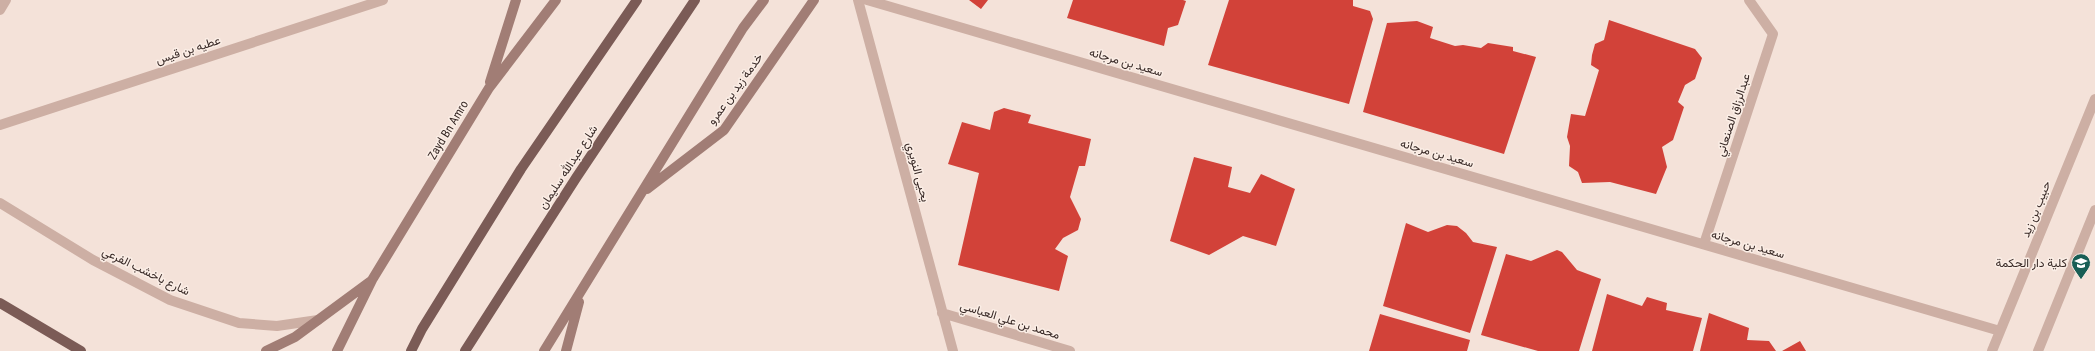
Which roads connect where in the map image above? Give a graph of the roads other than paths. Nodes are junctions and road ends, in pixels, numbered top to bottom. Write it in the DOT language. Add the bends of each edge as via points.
graph roads {
  1 [pos="6,0"];
  2 [pos="383,0"];
  3 [pos="516,0"];
  4 [pos="556,0"];
  5 [pos="637,0"];
  6 [pos="695,0"];
  7 [pos="764,0"];
  8 [pos="814,0"];
  9 [pos="858,0"];
  10 [pos="867,0"];
  11 [pos="1749,0"];
  12 [pos="0,10"];
  13 [pos="489,88"];
  14 [pos="2095,100"];
  15 [pos="0,125"];
  16 [pos="642,193"];
  17 [pos="0,203"];
  18 [pos="2095,210"];
  19 [pos="1704,244"];
  20 [pos="372,280"];
  21 [pos="582,292"];
  22 [pos="0,303"];
  23 [pos="942,313"];
  24 [pos="318,320"];
  25 [pos="2000,331"];
  26 [pos="81,351"];
  27 [pos="266,351"];
  28 [pos="337,351"];
  29 [pos="411,351"];
  30 [pos="465,351"];
  31 [pos="544,351"];
  32 [pos="566,351"];
  33 [pos="952,351"];
  34 [pos="1070,351"];
  35 [pos="1992,351"];
  36 [pos="2038,351"];
  1 -- 12 [label="street"];
  2 -- 15 [label="street, عطيه بن قيس"];
  3 -- 13 [label="main road"];
  4 -- 13 [label="main road, Zayd Bn Amro"];
  5 -- 29 [label="main road" via="521,169"];
  6 -- 30 [label="main road, شارع عبدالله سليمان"];
  7 -- 16 [label="main road" via="743,28"];
  8 -- 16 [label="main road, خدمة زيد بن عمرو" via="724,130"];
  9 -- 23 [label="street, يحيى النويري"];
  10 -- 19 [label="street, سعيد بن مرجانه"];
  11 -- 19 [label="street, عبدالرزاق الصنعاني" via="1774,34"];
  13 -- 20 [label="main road, Zayd Bn Amro"];
  14 -- 25 [label="street, حبيب بن زيد"];
  16 -- 21 [label="main road"];
  17 -- 24 [label="street, شارع باخشب الفرعي" via="93,260 170,300 239,323 278,326"];
  18 -- 36 [label="street"];
  19 -- 25 [label="street, سعيد بن مرجانه"];
  20 -- 24 [label="main road"];
  20 -- 28 [label="main road, Zayd Bn Amro"];
  21 -- 31 [label="main road"];
  21 -- 32 [label="main road"];
  22 -- 26 [label="main road"];
  23 -- 33 [label="street, يحيى النويري"];
  23 -- 34 [label="street, محمد بن علي العباسي"];
  24 -- 27 [label="main road" via="295,337"];
  25 -- 35 [label="street, حبيب بن زيد"];
}
